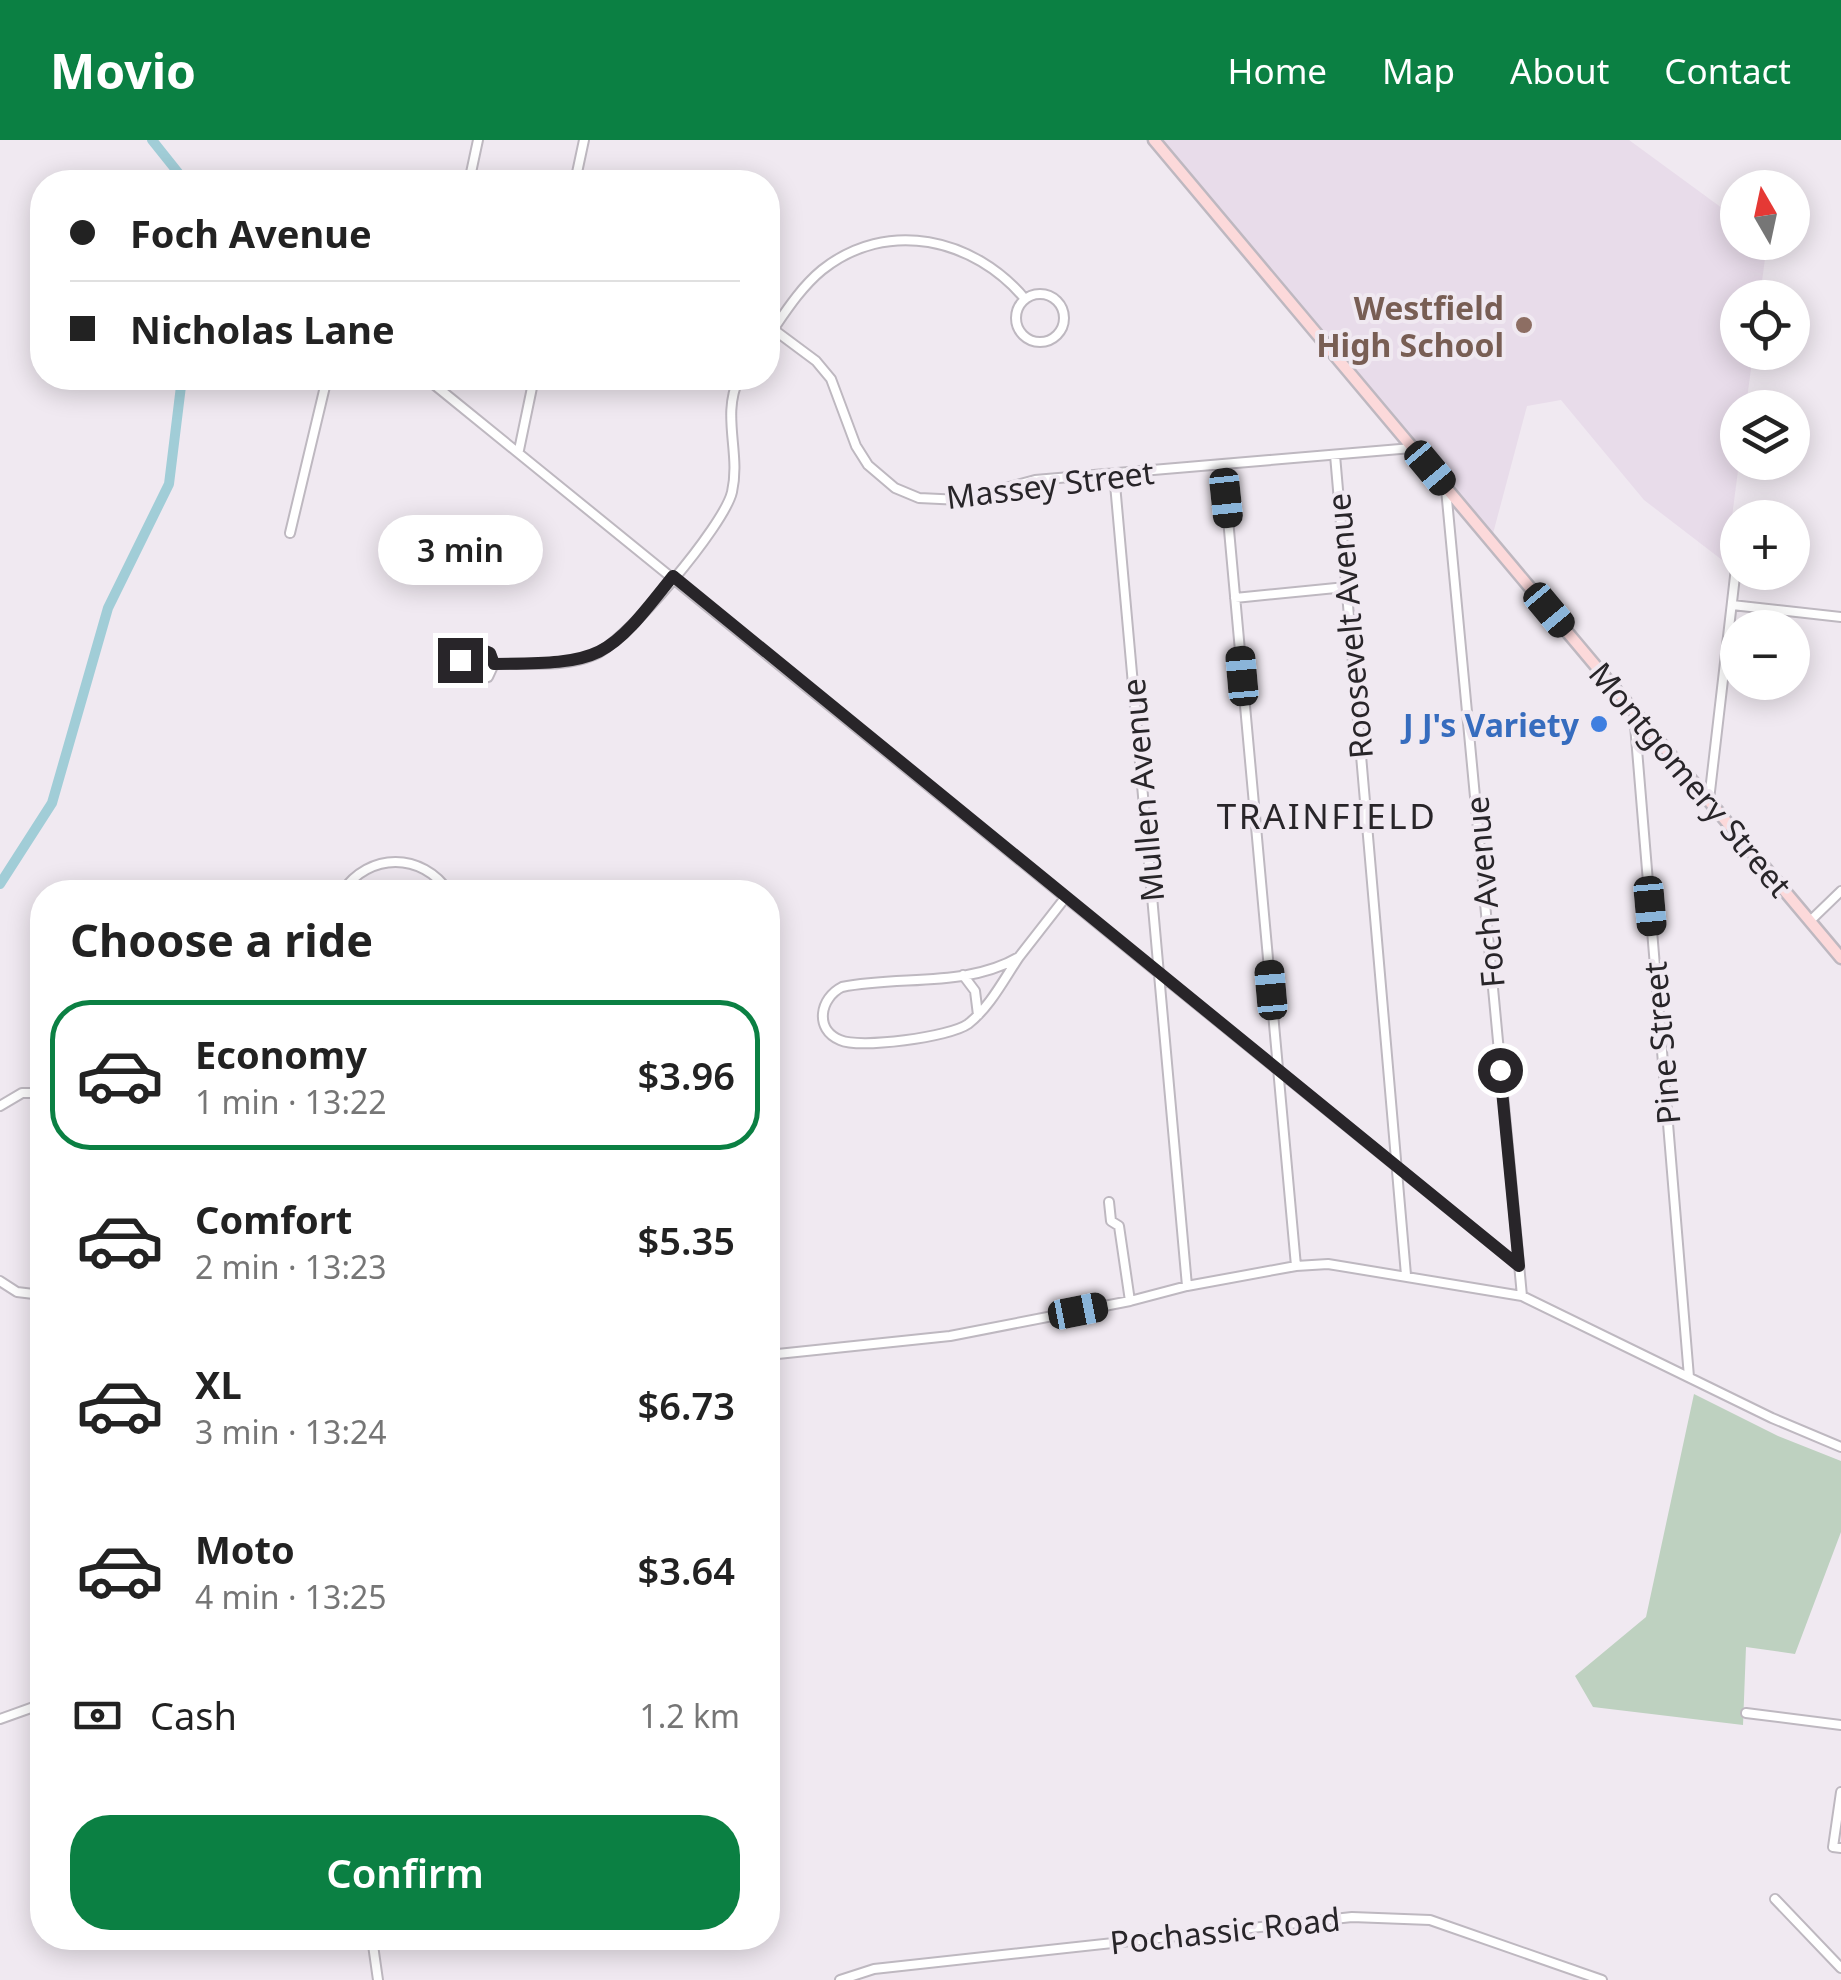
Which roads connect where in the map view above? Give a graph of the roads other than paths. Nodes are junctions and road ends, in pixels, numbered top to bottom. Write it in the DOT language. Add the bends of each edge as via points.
graph roads {
  1 [pos="478,140"];
  2 [pos="584,140"];
  3 [pos="1154,140"];
  4 [pos="472,170"];
  5 [pos="578,170"];
  6 [pos="1025,298"];
  7 [pos="780,320"];
  8 [pos="780,340"];
  9 [pos="324,390"];
  10 [pos="442,390"];
  11 [pos="532,390"];
  12 [pos="736,390"];
  13 [pos="1413,448"];
  14 [pos="519,450"];
  15 [pos="1334,454"];
  16 [pos="1223,464"];
  17 [pos="1114,474"];
  18 [pos="1446,488"];
  19 [pos="290,532"];
  20 [pos="673,576"];
  21 [pos="1346,587"];
  22 [pos="1734,590"];
  23 [pos="1236,598"];
  24 [pos="1732,604"];
  25 [pos="1841,617"];
  26 [pos="494,664"];
  27 [pos="1633,710"];
  28 [pos="1709,800"];
  29 [pos="352,880"];
  30 [pos="438,880"];
  31 [pos="1841,891"];
  32 [pos="1065,898"];
  33 [pos="1810,920"];
  34 [pos="1019,957"];
  35 [pos="1841,958"];
  36 [pos="1159,972"];
  37 [pos="963,975"];
  38 [pos="978,1014"];
  39 [pos="1278,1069"];
  40 [pos="30,1094"];
  41 [pos="0,1106"];
  42 [pos="1396,1169"];
  43 [pos="1109,1202"];
  44 [pos="1296,1266"];
  45 [pos="1519,1266"];
  46 [pos="1406,1275"];
  47 [pos="0,1281"];
  48 [pos="1187,1286"];
  49 [pos="30,1294"];
  50 [pos="1522,1296"];
  51 [pos="1130,1300"];
  52 [pos="780,1355"];
  53 [pos="1689,1377"];
  54 [pos="1841,1447"];
  55 [pos="30,1708"];
  56 [pos="1746,1713"];
  57 [pos="0,1719"];
  58 [pos="1841,1725"];
  59 [pos="1841,1792"];
  60 [pos="1837,1848"];
  61 [pos="1774,1899"];
  62 [pos="374,1950"];
  63 [pos="1841,1968"];
  64 [pos="378,1980"];
  65 [pos="840,1980"];
  66 [pos="1602,1980"];
  1 -- 4 [label="street"];
  2 -- 5 [label="street"];
  3 -- 13 [label="main road, Montgomery Street"];
  6 -- 6 [label="street" via="1044,294 1060,304 1064,324 1056,337 1036,342 1020,332 1016,314"];
  6 -- 7 [label="street" via="964,250 891,241 854,251 824,269"];
  8 -- 17 [label="street, Massey Street" via="824,370 861,456 906,493 962,500 1035,480"];
  9 -- 19 [label="street"];
  10 -- 14 [label="street"];
  11 -- 14 [label="street"];
  12 -- 20 [label="street" via="729,413 730,497 708,537"];
  13 -- 15 [label="street, Massey Street"];
  13 -- 18 [label="main road, Montgomery Street"];
  14 -- 20 [label="street"];
  15 -- 16 [label="street, Massey Street"];
  15 -- 21 [label="street, Roosevelt Avenue"];
  16 -- 17 [label="street, Massey Street"];
  16 -- 23 [label="street"];
  17 -- 36 [label="street, Mullen Avenue"];
  18 -- 27 [label="main road, Montgomery Street"];
  18 -- 45 [label="street, Foch Avenue"];
  20 -- 26 [label="street" via="628,632 600,653 566,662"];
  20 -- 32 [label="street"];
  21 -- 23 [label="street"];
  21 -- 42 [label="street, Roosevelt Avenue"];
  22 -- 24 [label="street"];
  23 -- 39 [label="street"];
  24 -- 25 [label="street"];
  24 -- 28 [label="street"];
  26 -- 26 [label="street" via="479,681 465,677 459,664 465,650 476,647 490,653"];
  27 -- 28 [label="main road, Montgomery Street"];
  27 -- 53 [label="street, Pine Street"];
  28 -- 33 [label="main road, Montgomery Street"];
  29 -- 30 [label="street" via="371,866 400,861"];
  31 -- 33 [label="street"];
  32 -- 34 [label="street"];
  32 -- 36 [label="street"];
  33 -- 35 [label="main road, Montgomery Street"];
  34 -- 37 [label="street"];
  34 -- 38 [label="street"];
  36 -- 39 [label="street"];
  36 -- 48 [label="street, Mullen Avenue"];
  37 -- 38 [label="street" via="975,991"];
  37 -- 38 [label="street" via="842,987 824,1004 824,1023 836,1038 854,1042 946,1036"];
  39 -- 42 [label="street"];
  39 -- 44 [label="street"];
  40 -- 41 [label="street"];
  42 -- 45 [label="street"];
  42 -- 46 [label="street, Roosevelt Avenue"];
  43 -- 51 [label="street"];
  44 -- 46 [label="street"];
  44 -- 48 [label="street"];
  45 -- 50 [label="street, Foch Avenue"];
  46 -- 50 [label="street"];
  47 -- 49 [label="street"];
  48 -- 51 [label="street"];
  50 -- 53 [label="street"];
  51 -- 52 [label="street" via="950,1336"];
  53 -- 54 [label="street"];
  55 -- 57 [label="street"];
  56 -- 58 [label="street"];
  59 -- 60 [label="street"];
  61 -- 63 [label="street"];
  62 -- 64 [label="street"];
  65 -- 66 [label="street, Pochassic Road" via="892,1967 1352,1917 1430,1920"];
}
